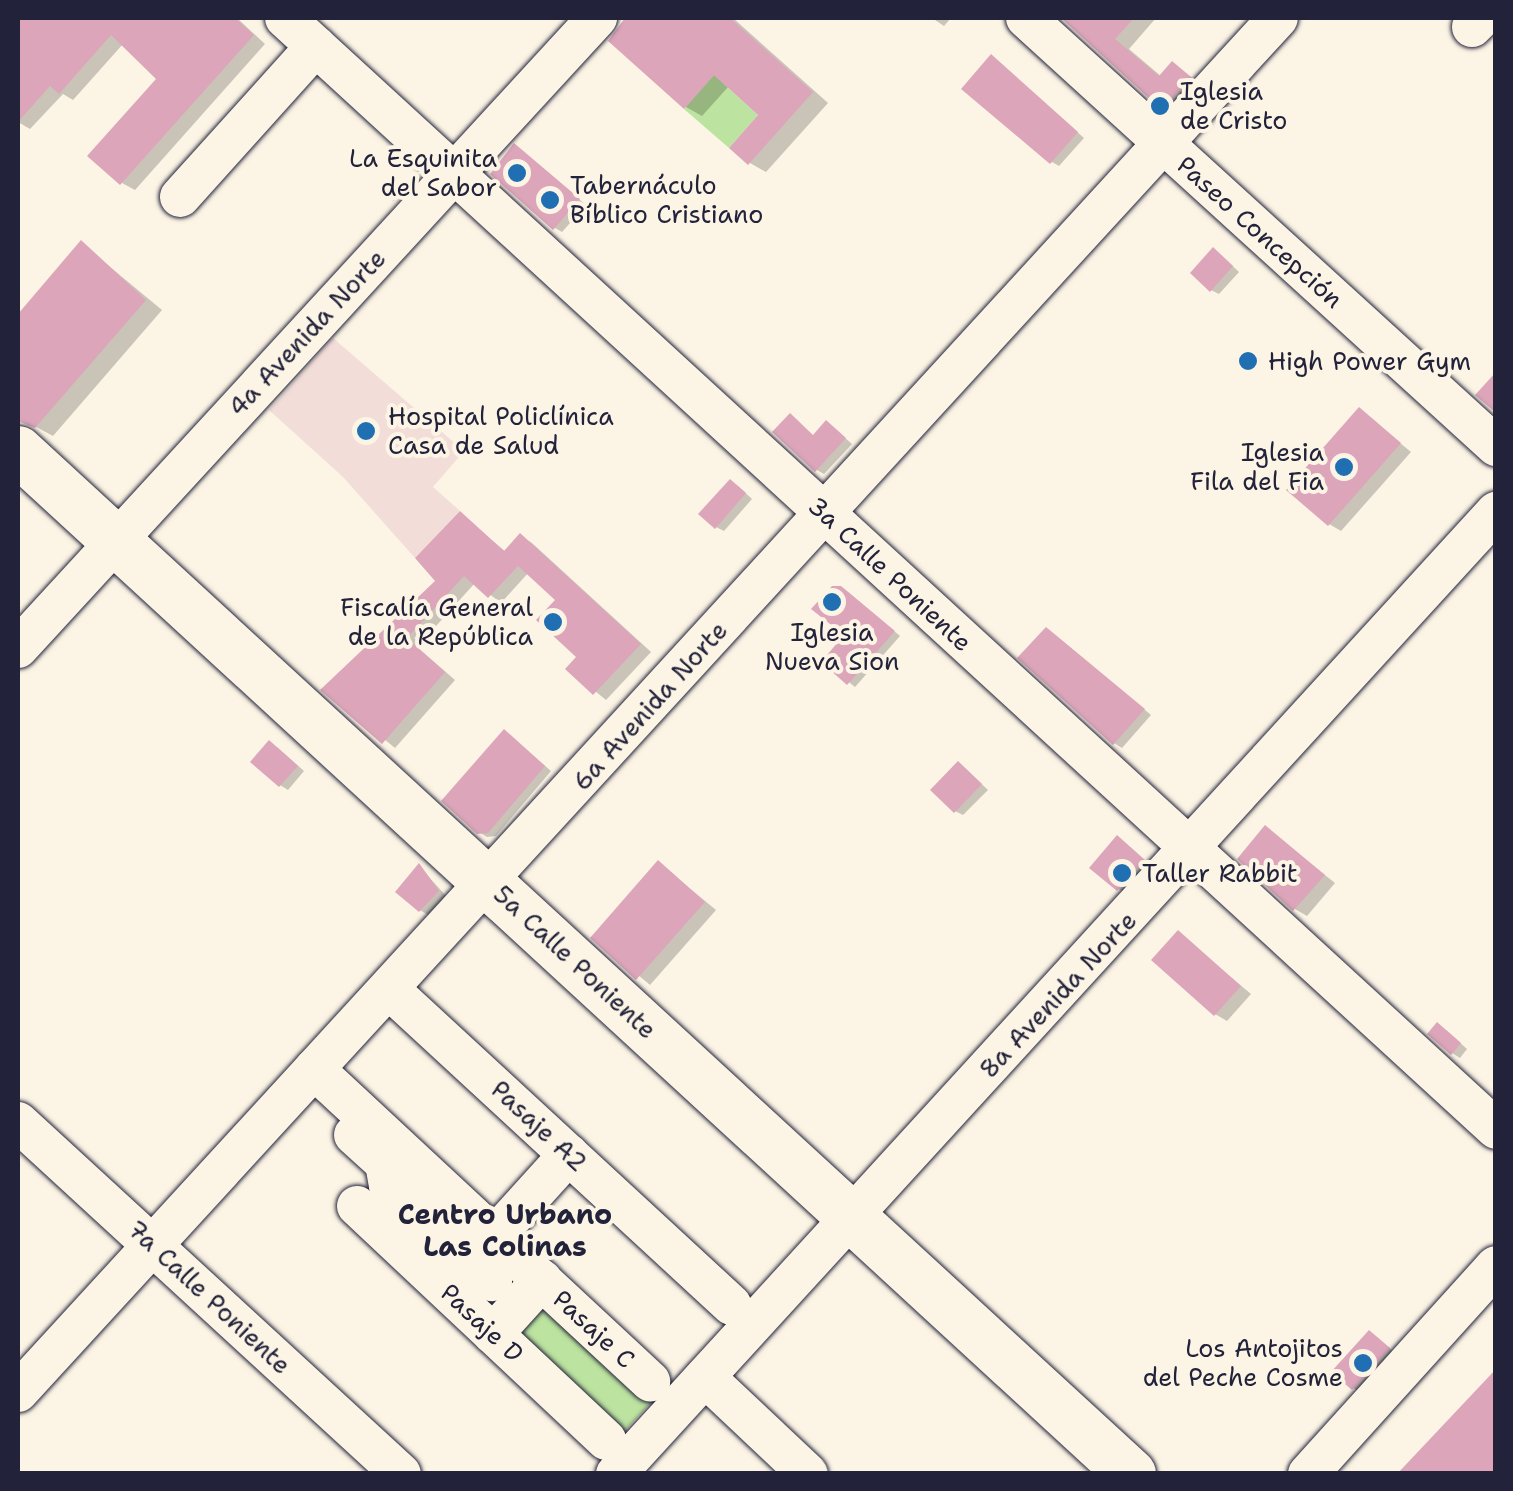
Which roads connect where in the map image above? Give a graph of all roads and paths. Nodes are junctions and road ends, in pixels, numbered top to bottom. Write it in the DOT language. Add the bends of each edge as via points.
graph roads {
  1 [pos="285,18"];
  2 [pos="597,18"];
  3 [pos="1026,18"];
  4 [pos="1278,18"];
  5 [pos="316,46"];
  6 [pos="1162,144"];
  7 [pos="455,172"];
  8 [pos="180,197"];
  9 [pos="1496,446"];
  10 [pos="18,451"];
  11 [pos="1496,512"];
  12 [pos="825,515"];
  13 [pos="116,541"];
  14 [pos="18,648"];
  15 [pos="1191,850"];
  16 [pos="488,883"];
  17 [pos="389,989"];
  18 [pos="306,1077"];
  19 [pos="18,1122"];
  20 [pos="1496,1129"];
  21 [pos="569,1154"];
  22 [pos="357,1206"];
  23 [pos="852,1217"];
  24 [pos="495,1236"];
  25 [pos="150,1242"];
  26 [pos="1496,1266"];
  27 [pos="542,1280"];
  28 [pos="492,1281"];
  29 [pos="732,1305"];
  30 [pos="492,1334"];
  31 [pos="704,1378"];
  32 [pos="650,1381"];
  33 [pos="18,1392"];
  34 [pos="611,1457"];
  35 [pos="400,1474"];
  36 [pos="808,1474"];
  37 [pos="1132,1474"];
  38 [pos="1308,1474"];
  1 -- 5 [label="street, 3a Calle Poniente"];
  2 -- 7 [label="street, 4a Avenida Norte"];
  3 -- 6 [label="street, Paseo Concepción"];
  4 -- 6 [label="street, 6a Avenida Norte"];
  5 -- 7 [label="street, 3a Calle Poniente"];
  5 -- 8 [label="street"];
  6 -- 9 [label="street, Paseo Concepción"];
  6 -- 12 [label="street, 6a Avenida Norte"];
  7 -- 12 [label="street, 3a Calle Poniente"];
  7 -- 13 [label="street, 4a Avenida Norte"];
  10 -- 13 [label="main road, 5a Calle Poniente"];
  11 -- 15 [label="street, 8a Avenida Norte"];
  12 -- 15 [label="street, 3a Calle Poniente"];
  12 -- 16 [label="street, 6a Avenida Norte"];
  13 -- 14 [label="street, 4a Avenida Norte"];
  13 -- 16 [label="main road, 5a Calle Poniente"];
  15 -- 20 [label="street, 3a Calle Poniente"];
  15 -- 23 [label="street, 8a Avenida Norte"];
  16 -- 17 [label="street, 6a Avenida Norte"];
  16 -- 23 [label="main road, 5a Calle Poniente"];
  17 -- 18 [label="street, 6a Avenida Norte"];
  17 -- 21 [label="street, Pasaje A2"];
  18 -- 24 [label="street, Pasaje C"];
  18 -- 25 [label="street, 6a Avenida Norte"];
  18 -- 28 [label="street" via="386,1163 389,1185"];
  19 -- 25 [label="street, 7a Calle Poniente"];
  21 -- 24 [label="street"];
  21 -- 29 [label="street, Pasaje A2"];
  22 -- 30 [label="street, Pasaje D"];
  23 -- 31 [label="street, 8a Avenida Norte"];
  23 -- 37 [label="main road, 5a Calle Poniente"];
  24 -- 27 [label="street, Pasaje C"];
  25 -- 33 [label="street, 6a Avenida Norte"];
  25 -- 35 [label="street, 7a Calle Poniente"];
  26 -- 38 [label="street"];
  27 -- 30 [label="street"];
  27 -- 32 [label="street, Pasaje C"];
  30 -- 34 [label="street, Pasaje D"];
  31 -- 34 [label="street, 8a Avenida Norte"];
  31 -- 36 [label="street"];
}
